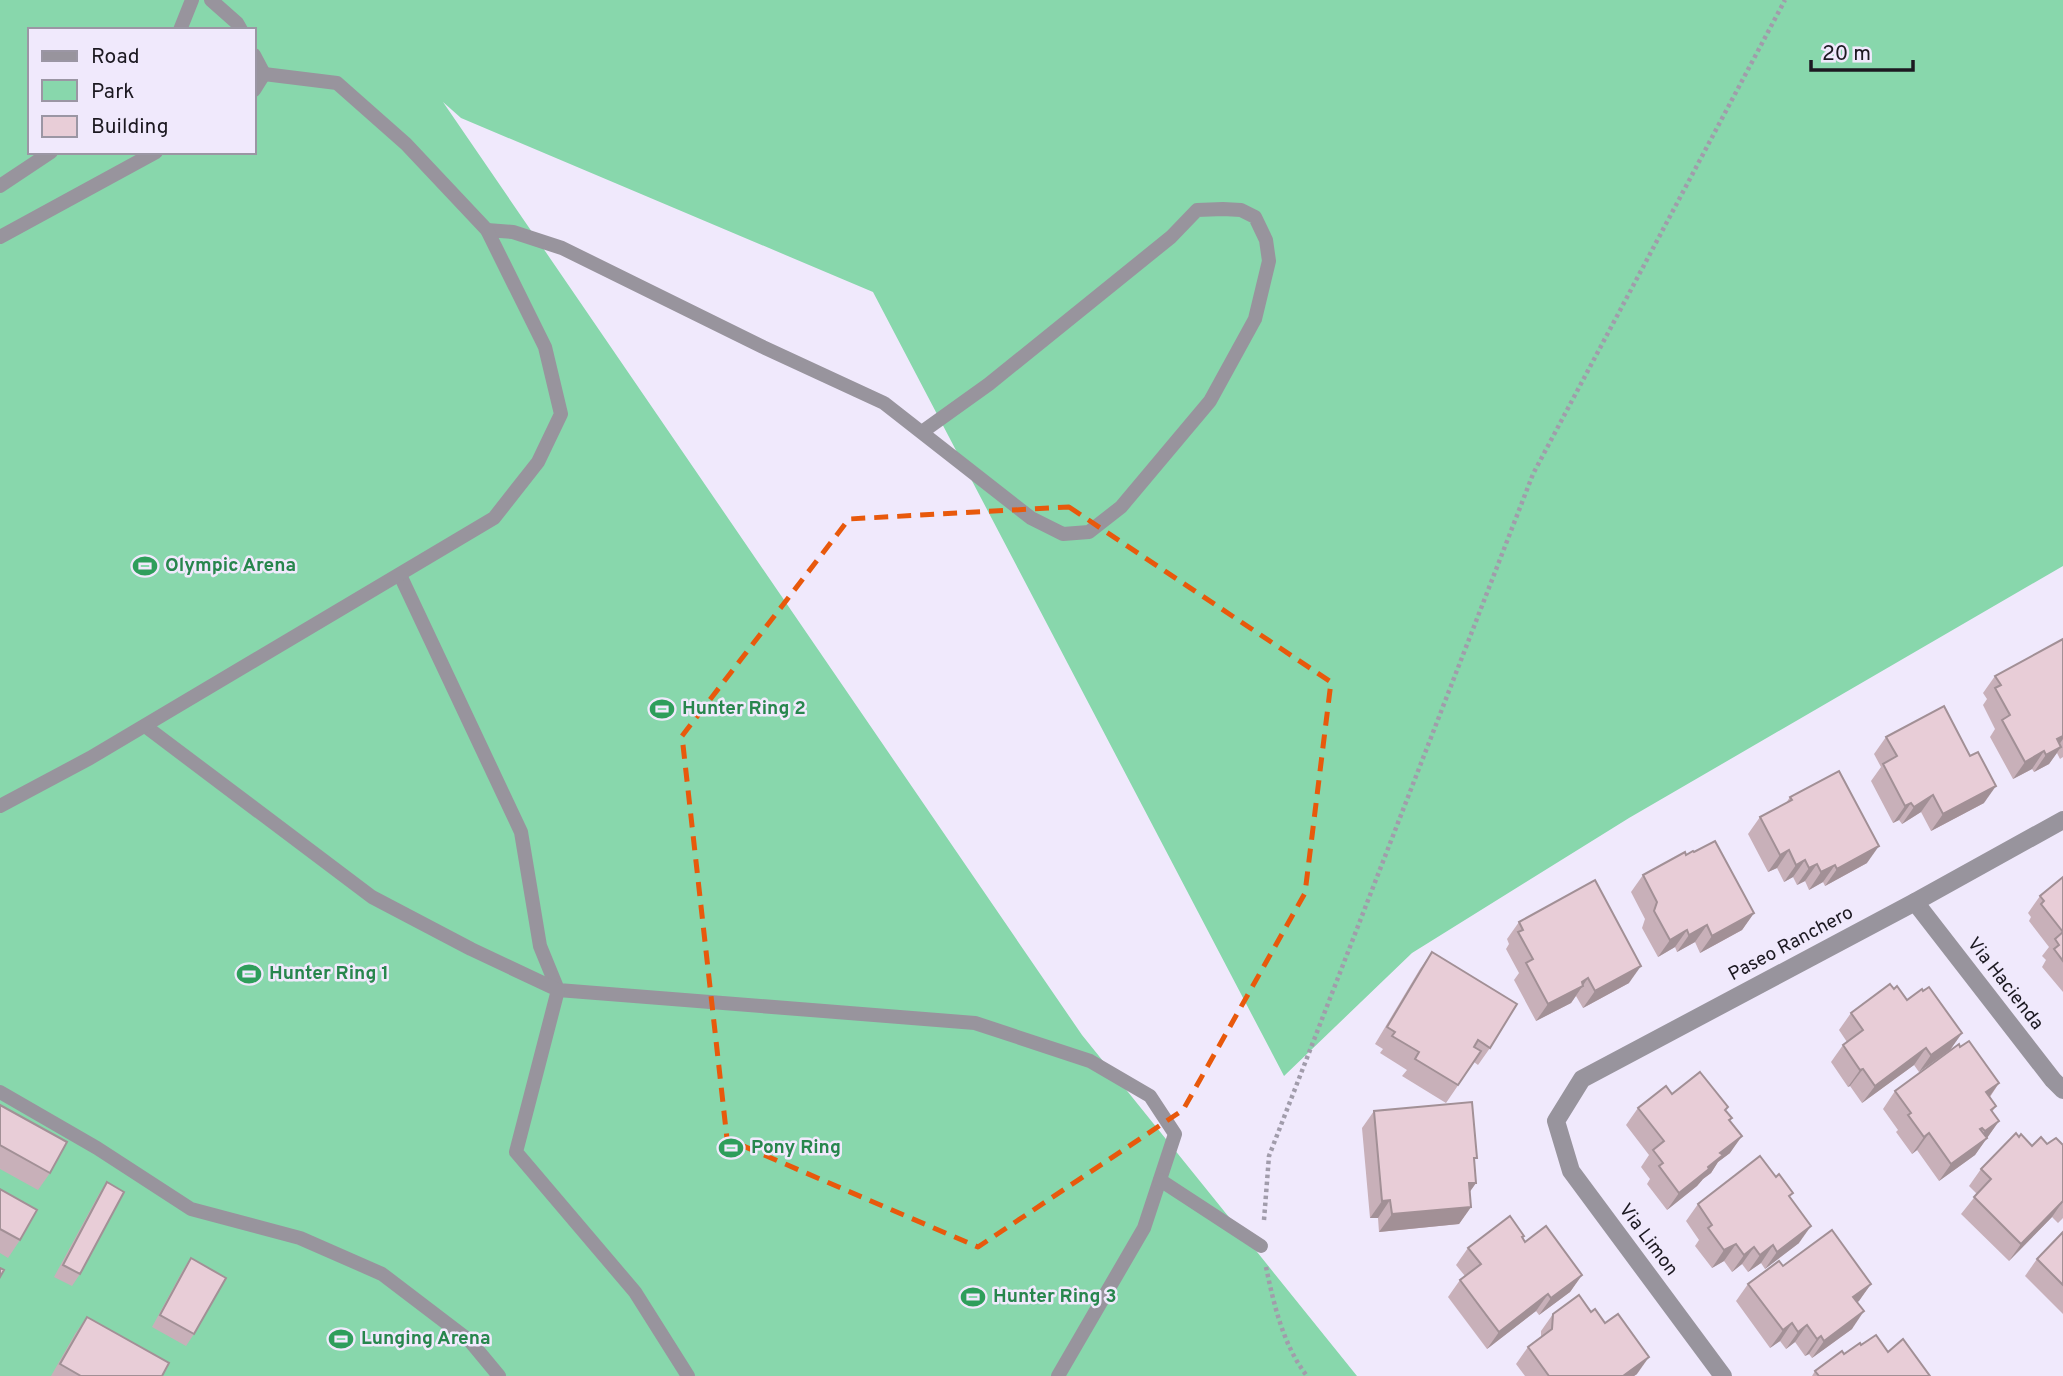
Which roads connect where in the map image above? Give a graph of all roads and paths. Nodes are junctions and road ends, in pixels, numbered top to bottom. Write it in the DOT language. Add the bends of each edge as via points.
graph roads {
  1 [pos="192,0"];
  2 [pos="211,0"];
  3 [pos="1785,0"];
  4 [pos="181,28"];
  5 [pos="240,28"];
  6 [pos="256,59"];
  7 [pos="264,74"];
  8 [pos="256,87"];
  9 [pos="48,154"];
  10 [pos="152,154"];
  11 [pos="0,186"];
  12 [pos="487,230"];
  13 [pos="0,237"];
  14 [pos="922,432"];
  15 [pos="400,575"];
  16 [pos="145,726"];
  17 [pos="0,806"];
  18 [pos="2063,820"];
  19 [pos="1915,902"];
  20 [pos="558,990"];
  21 [pos="2063,1090"];
  22 [pos="0,1092"];
  23 [pos="1556,1121"];
  24 [pos="1160,1180"];
  25 [pos="1261,1246"];
  26 [pos="499,1376"];
  27 [pos="688,1376"];
  28 [pos="1058,1376"];
  29 [pos="1307,1376"];
  30 [pos="1723,1376"];
  1 -- 4 [label="lane"];
  2 -- 5 [label="lane"];
  3 -- 25 [label="path" via="1533,474 1269,1156"];
  6 -- 7 [label="lane"];
  7 -- 8 [label="lane"];
  7 -- 12 [label="lane" via="337,83 406,144"];
  9 -- 11 [label="lane"];
  10 -- 13 [label="lane"];
  12 -- 14 [label="lane" via="513,232 562,248 884,403"];
  12 -- 15 [label="lane" via="545,347 561,414 538,461 494,518"];
  14 -- 14 [label="lane" via="1031,518 1063,534 1089,532 1121,507 1210,401 1255,319 1269,261 1266,240 1255,217 1241,210 1197,210 1171,237 989,384"];
  15 -- 16 [label="lane"];
  15 -- 20 [label="lane" via="521,832 540,947"];
  16 -- 17 [label="lane"];
  16 -- 20 [label="lane" via="372,897"];
  18 -- 19 [label="street, Paseo Ranchero"];
  19 -- 21 [label="street, Via Hacienda"];
  19 -- 23 [label="street, Paseo Ranchero" via="1582,1079"];
  20 -- 24 [label="lane" via="975,1023 1090,1061 1150,1096 1175,1133"];
  20 -- 27 [label="lane" via="516,1152 635,1292"];
  22 -- 26 [label="lane" via="191,1209 300,1238 382,1275 470,1341"];
  23 -- 30 [label="street, Via Limon" via="1571,1171"];
  24 -- 25 [label="lane"];
  24 -- 28 [label="lane" via="1144,1228"];
  25 -- 29 [label="path" via="1275,1310 1295,1361"];
}
